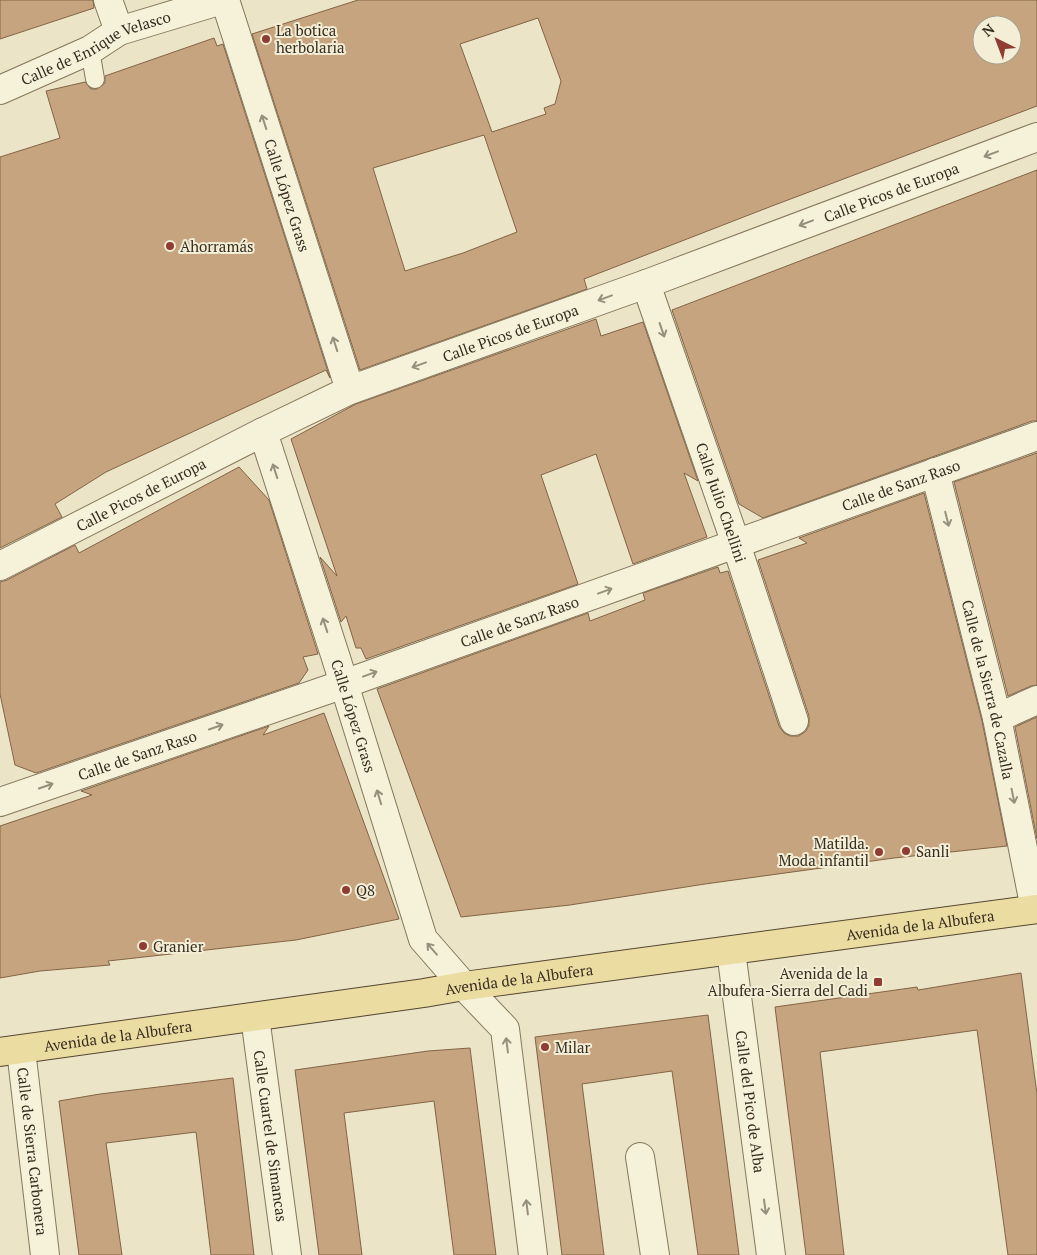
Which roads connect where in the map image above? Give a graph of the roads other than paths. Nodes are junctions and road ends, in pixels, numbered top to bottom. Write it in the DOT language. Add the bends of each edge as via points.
graph roads {
  1 [pos="108,0"];
  2 [pos="224,0"];
  3 [pos="119,31"];
  4 [pos="90,50"];
  5 [pos="95,79"];
  6 [pos="0,90"];
  7 [pos="1037,137"];
  8 [pos="646,284"];
  9 [pos="350,390"];
  10 [pos="263,432"];
  11 [pos="1037,436"];
  12 [pos="935,472"];
  13 [pos="736,544"];
  14 [pos="0,566"];
  15 [pos="344,684"];
  16 [pos="1037,700"];
  17 [pos="997,718"];
  18 [pos="794,721"];
  19 [pos="0,802"];
  20 [pos="1036,909"];
  21 [pos="731,951"];
  22 [pos="464,986"];
  23 [pos="255,1017"];
  24 [pos="10,1051"];
  25 [pos="640,1157"];
  26 [pos="45,1255"];
  27 [pos="286,1255"];
  28 [pos="533,1255"];
  29 [pos="655,1255"];
  30 [pos="771,1255"];
  1 -- 3 [label="street"];
  2 -- 3 [label="street, Calle de Enrique Velasco"];
  9 -- 2 [label="street, Calle López Grass, one-way"];
  3 -- 4 [label="street, Calle de Enrique Velasco"];
  4 -- 5 [label="lane"];
  4 -- 6 [label="street, Calle de Enrique Velasco"];
  7 -- 8 [label="street, Calle Picos de Europa, one-way"];
  8 -- 9 [label="street, Calle Picos de Europa, one-way"];
  8 -- 13 [label="street, Calle Julio Chellini, one-way"];
  9 -- 10 [label="street, Calle Picos de Europa"];
  10 -- 14 [label="street, Calle Picos de Europa"];
  15 -- 10 [label="street, Calle López Grass, one-way"];
  11 -- 12 [label="street, Calle de Sanz Raso"];
  12 -- 13 [label="street, Calle de Sanz Raso"];
  12 -- 17 [label="street, Calle de la Sierra de Cazalla, one-way"];
  15 -- 13 [label="street, Calle de Sanz Raso, one-way"];
  13 -- 18 [label="street, Calle Julio Chellini"];
  19 -- 15 [label="street, Calle de Sanz Raso, one-way"];
  22 -- 15 [label="street, Calle López Grass, one-way" via="423,938"];
  16 -- 17 [label="street"];
  17 -- 20 [label="street, Calle de la Sierra de Cazalla, one-way"];
  20 -- 21 [label="main road, Avenida de la Albufera"];
  21 -- 22 [label="main road, Avenida de la Albufera"];
  21 -- 30 [label="street, Calle del Pico de Alba, one-way"];
  22 -- 23 [label="main road, Avenida de la Albufera"];
  28 -- 22 [label="street, Calle López Grass, one-way" via="505,1029"];
  23 -- 24 [label="main road, Avenida de la Albufera"];
  23 -- 27 [label="street, Calle Cuartel de Simancas"];
  24 -- 26 [label="street, Calle de Sierra Carbonera"];
  25 -- 29 [label="street"];
}
